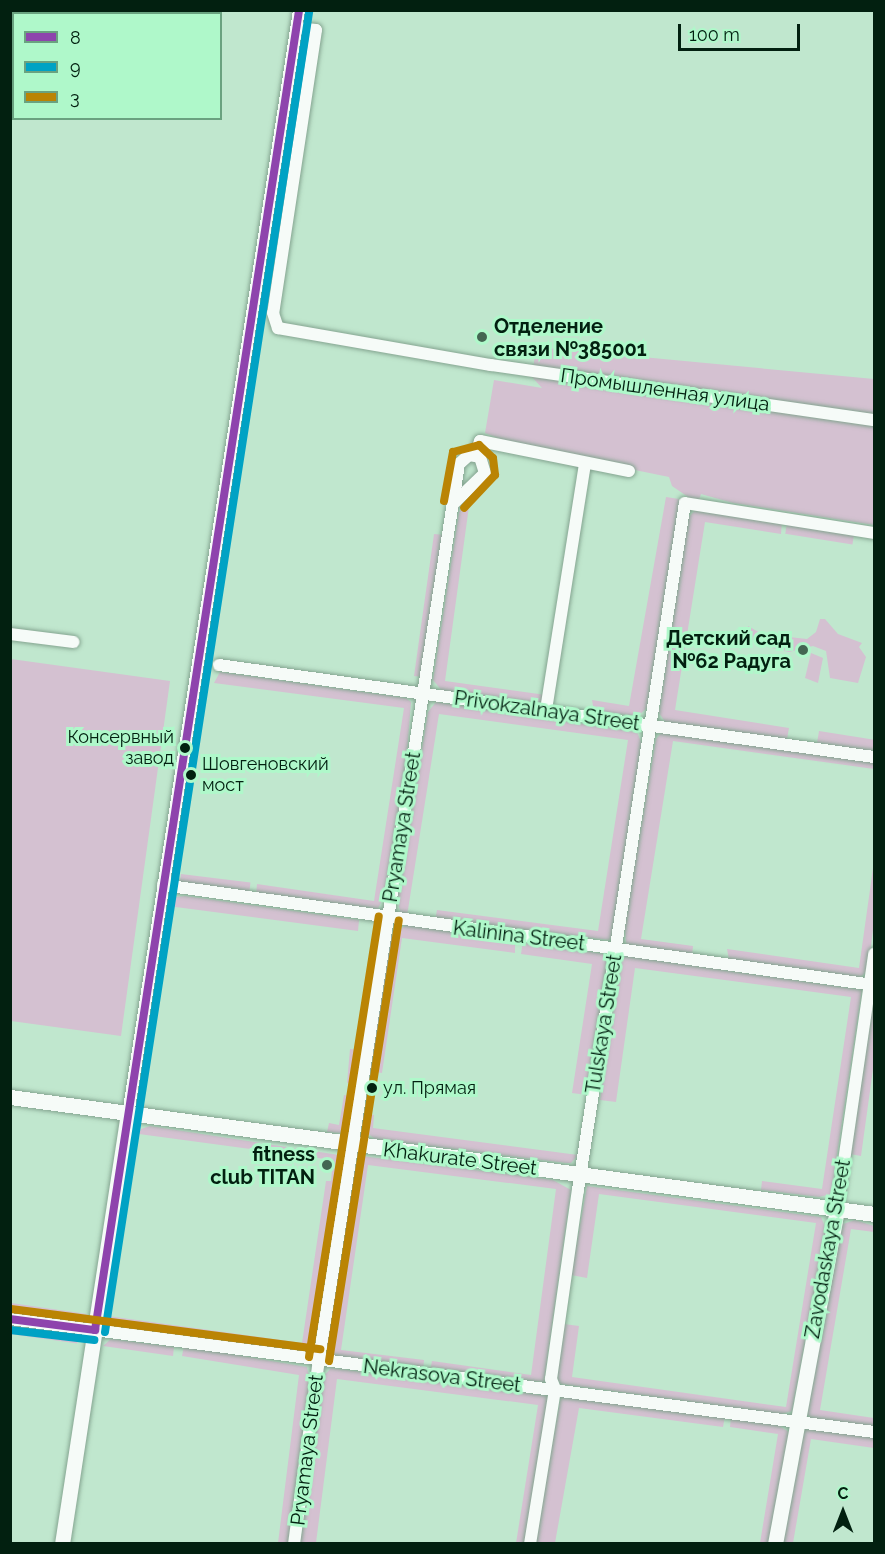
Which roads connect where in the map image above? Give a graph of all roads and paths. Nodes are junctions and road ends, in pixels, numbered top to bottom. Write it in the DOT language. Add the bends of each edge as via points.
graph roads {
  1 [pos="299,10"];
  2 [pos="297,28"];
  3 [pos="874,420"];
  4 [pos="475,455"];
  5 [pos="585,463"];
  6 [pos="628,471"];
  7 [pos="454,503"];
  8 [pos="874,534"];
  9 [pos="10,634"];
  10 [pos="73,642"];
  11 [pos="219,665"];
  12 [pos="423,693"];
  13 [pos="546,710"];
  14 [pos="651,725"];
  15 [pos="874,757"];
  16 [pos="163,885"];
  17 [pos="388,920"];
  18 [pos="616,949"];
  19 [pos="874,954"];
  20 [pos="872,985"];
  21 [pos="10,1097"];
  22 [pos="128,1115"];
  23 [pos="353,1144"];
  24 [pos="580,1175"];
  25 [pos="837,1209"];
  26 [pos="874,1214"];
  27 [pos="10,1318"];
  28 [pos="95,1330"];
  29 [pos="319,1359"];
  30 [pos="555,1389"];
  31 [pos="797,1422"];
  32 [pos="874,1432"];
  33 [pos="62,1544"];
  34 [pos="294,1544"];
  35 [pos="530,1544"];
  36 [pos="775,1544"];
  1 -- 2 [label="street"];
  2 -- 3 [label="street, Промышленная улица" via="316,30 273,313 278,328 480,364"];
  2 -- 16 [label="street"];
  4 -- 5 [label="street" via="480,441"];
  4 -- 7 [label="street, Pryamaya Street" via="462,458 459,464"];
  4 -- 7 [label="street" via="484,463 484,473"];
  5 -- 6 [label="street"];
  5 -- 13 [label="street"];
  7 -- 12 [label="street, Pryamaya Street"];
  8 -- 14 [label="street, Tulskaya Street" via="685,503"];
  9 -- 10 [label="street"];
  11 -- 12 [label="street, Privokzalnaya Street"];
  12 -- 13 [label="street, Privokzalnaya Street"];
  12 -- 17 [label="street, Pryamaya Street"];
  13 -- 14 [label="street, Privokzalnaya Street"];
  14 -- 15 [label="street, Privokzalnaya Street"];
  14 -- 18 [label="street, Tulskaya Street"];
  16 -- 17 [label="street, Kalinina Street"];
  16 -- 22 [label="street"];
  17 -- 18 [label="street, Kalinina Street"];
  17 -- 23 [label="street, Pryamaya Street"];
  18 -- 20 [label="street, Kalinina Street"];
  18 -- 24 [label="street, Tulskaya Street"];
  19 -- 20 [label="street, Zavodaskaya Street"];
  20 -- 25 [label="street, Zavodaskaya Street"];
  21 -- 22 [label="main road, Khakurate Street"];
  22 -- 23 [label="main road, Khakurate Street"];
  22 -- 28 [label="main road"];
  23 -- 24 [label="main road, Khakurate Street"];
  23 -- 29 [label="street, Pryamaya Street"];
  24 -- 25 [label="main road, Khakurate Street"];
  24 -- 30 [label="street, Tulskaya Street" via="551,1379"];
  25 -- 26 [label="main road, Khakurate Street"];
  25 -- 31 [label="main road, Zavodaskaya Street"];
  27 -- 28 [label="street, Nekrasova Street"];
  28 -- 29 [label="street, Nekrasova Street"];
  28 -- 33 [label="main road"];
  29 -- 30 [label="street, Nekrasova Street"];
  29 -- 34 [label="street, Pryamaya Street"];
  30 -- 31 [label="street, Nekrasova Street"];
  30 -- 35 [label="street, Tulskaya Street"];
  31 -- 32 [label="street, Nekrasova Street"];
  31 -- 36 [label="main road, Zavodaskaya Street"];
}
